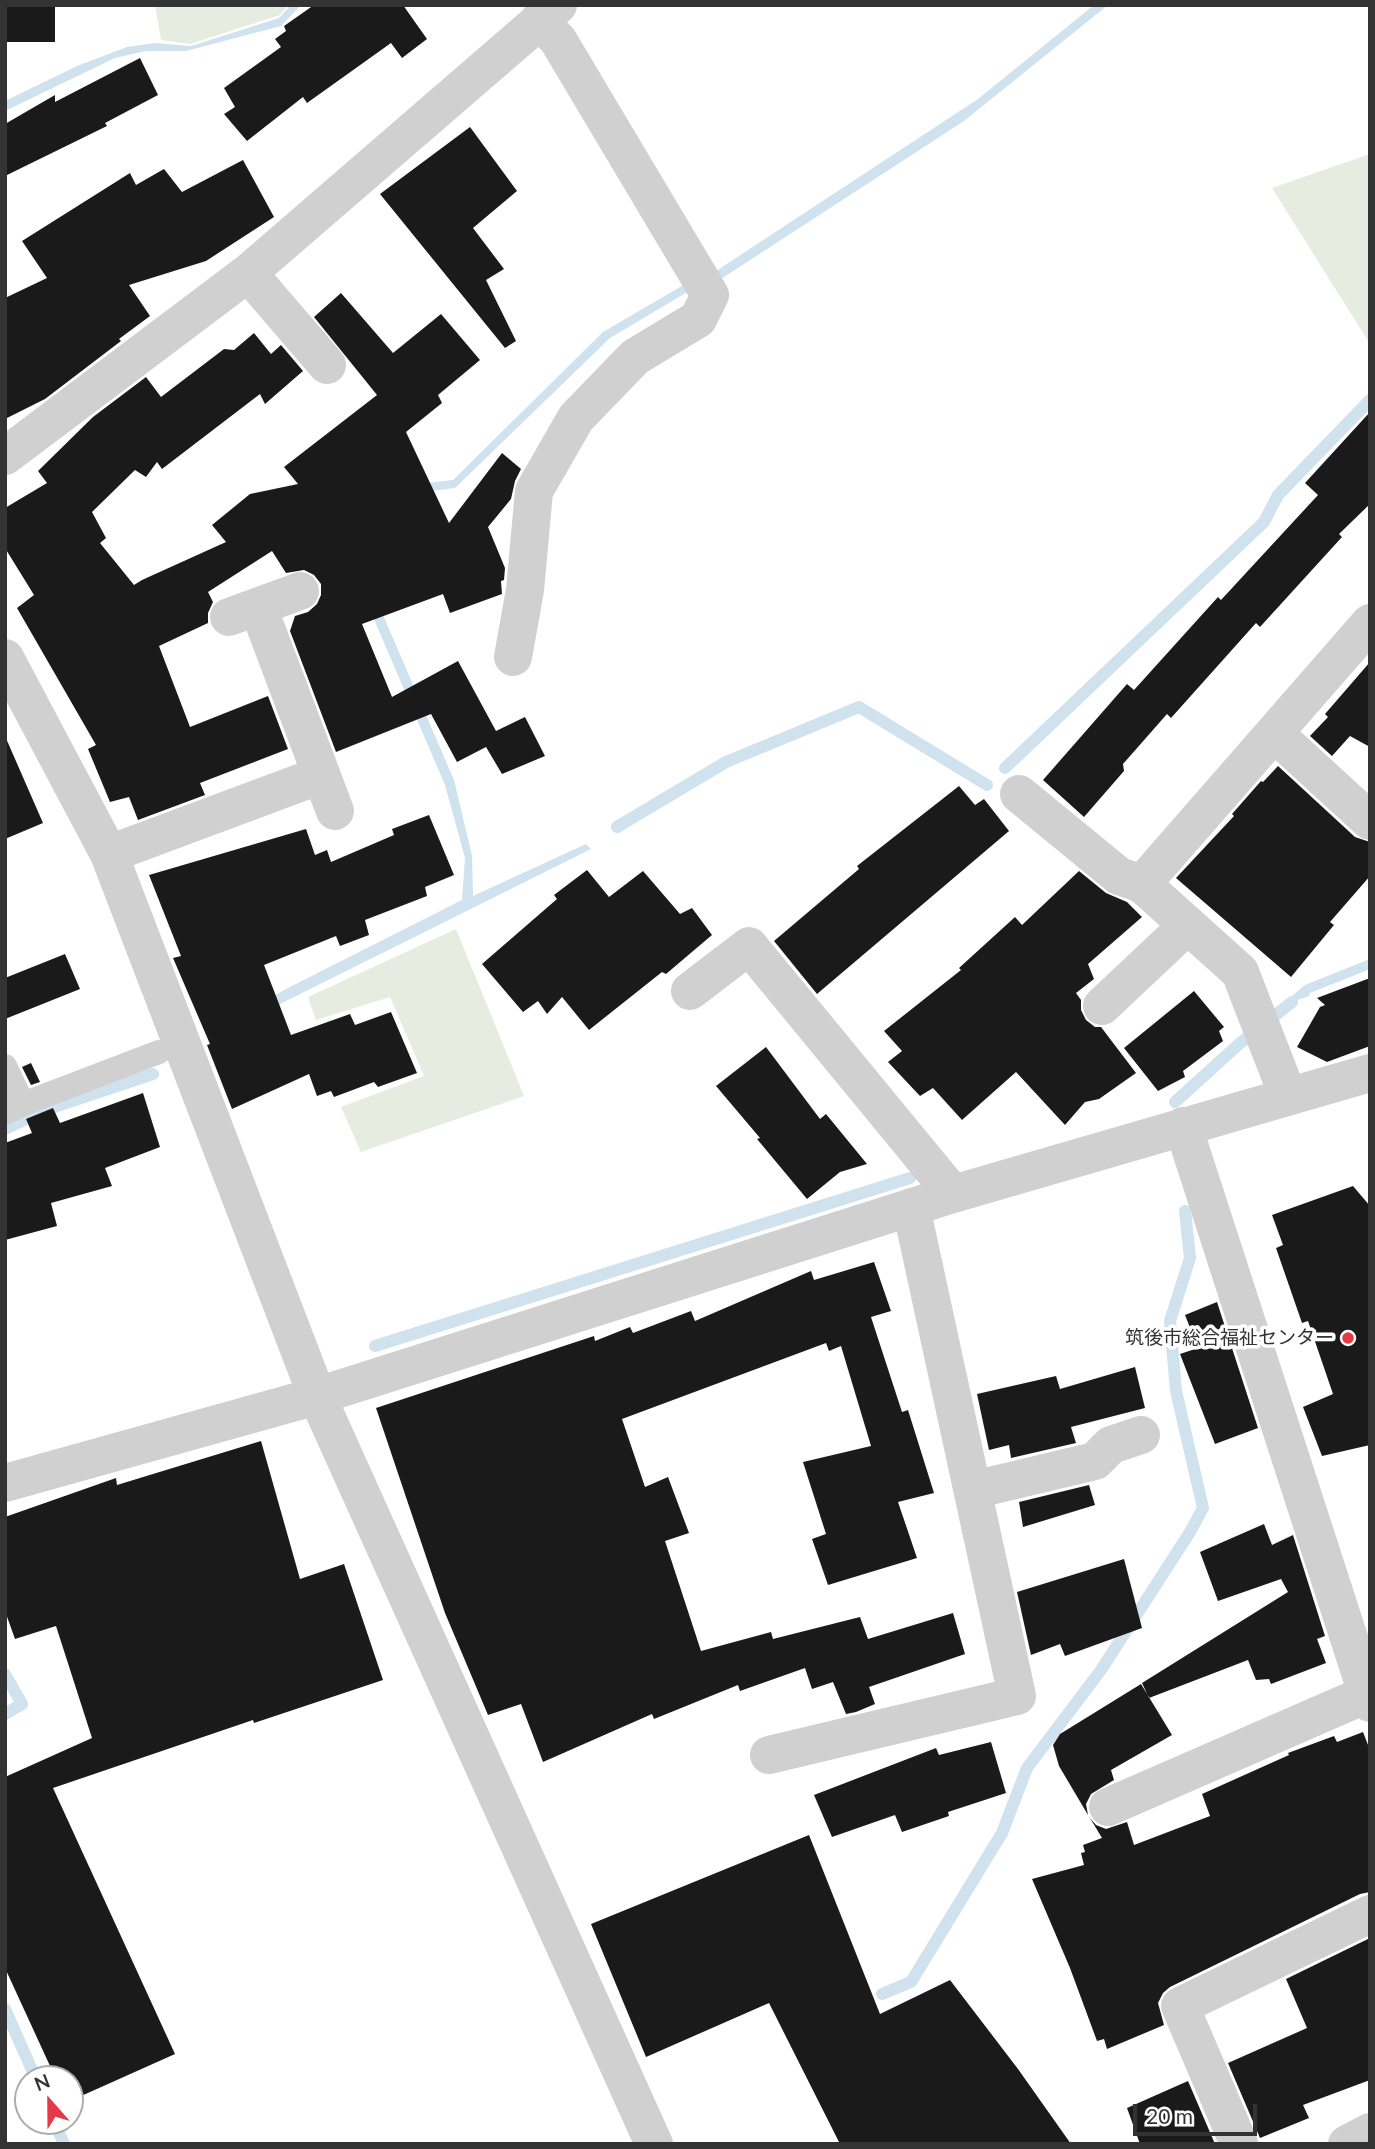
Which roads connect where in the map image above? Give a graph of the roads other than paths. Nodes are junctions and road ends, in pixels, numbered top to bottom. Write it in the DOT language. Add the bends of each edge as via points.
graph roads {
  1 [pos="549,13"];
  2 [pos="248,273"];
  3 [pos="327,365"];
  4 [pos="5,456"];
  5 [pos="300,591"];
  6 [pos="1370,623"];
  7 [pos="513,657"];
  8 [pos="5,658"];
  9 [pos="1274,733"];
  10 [pos="321,775"];
  11 [pos="1019,794"];
  12 [pos="335,811"];
  13 [pos="1370,821"];
  14 [pos="109,854"];
  15 [pos="1142,884"];
  16 [pos="1188,925"];
  17 [pos="690,991"];
  18 [pos="1102,1006"];
  19 [pos="159,1052"];
  20 [pos="5,1066"];
  21 [pos="1370,1073"];
  22 [pos="1288,1096"];
  23 [pos="14,1108"];
  24 [pos="1183,1126"];
  25 [pos="953,1194"];
  26 [pos="911,1207"];
  27 [pos="317,1396"];
  28 [pos="1141,1436"];
  29 [pos="5,1483"];
  30 [pos="973,1490"];
  31 [pos="1368,1698"];
  32 [pos="769,1755"];
  33 [pos="1108,1807"];
  34 [pos="1370,1914"];
  35 [pos="1370,2133"];
  36 [pos="654,2144"];
  37 [pos="1239,2144"];
  38 [pos="1347,2144"];
  1 -- 2 [label="street"];
  1 -- 7 [label="street" via="558,40 710,295 698,319 635,357 576,418 534,491"];
  2 -- 3 [label="street"];
  2 -- 4 [label="street"];
  5 -- 10 [label="street" via="244,612"];
  6 -- 9 [label="street"];
  8 -- 14 [label="street"];
  9 -- 13 [label="street"];
  9 -- 15 [label="street"];
  10 -- 12 [label="street"];
  10 -- 14 [label="street"];
  11 -- 15 [label="street" via="1119,876"];
  14 -- 27 [label="street"];
  15 -- 16 [label="street"];
  16 -- 18 [label="street"];
  16 -- 22 [label="street" via="1240,972"];
  17 -- 25 [label="street" via="749,946"];
  19 -- 23 [label="lane"];
  20 -- 23 [label="lane"];
  21 -- 22 [label="street"];
  22 -- 24 [label="street"];
  24 -- 25 [label="street"];
  24 -- 31 [label="street"];
  25 -- 26 [label="street"];
  26 -- 27 [label="street"];
  26 -- 30 [label="street"];
  27 -- 29 [label="street"];
  27 -- 36 [label="street"];
  28 -- 30 [label="street" via="1111,1445 1095,1461"];
  30 -- 32 [label="street" via="1017,1696"];
  31 -- 33 [label="street"];
  34 -- 37 [label="street" via="1180,2006"];
  35 -- 38 [label="street"];
}
